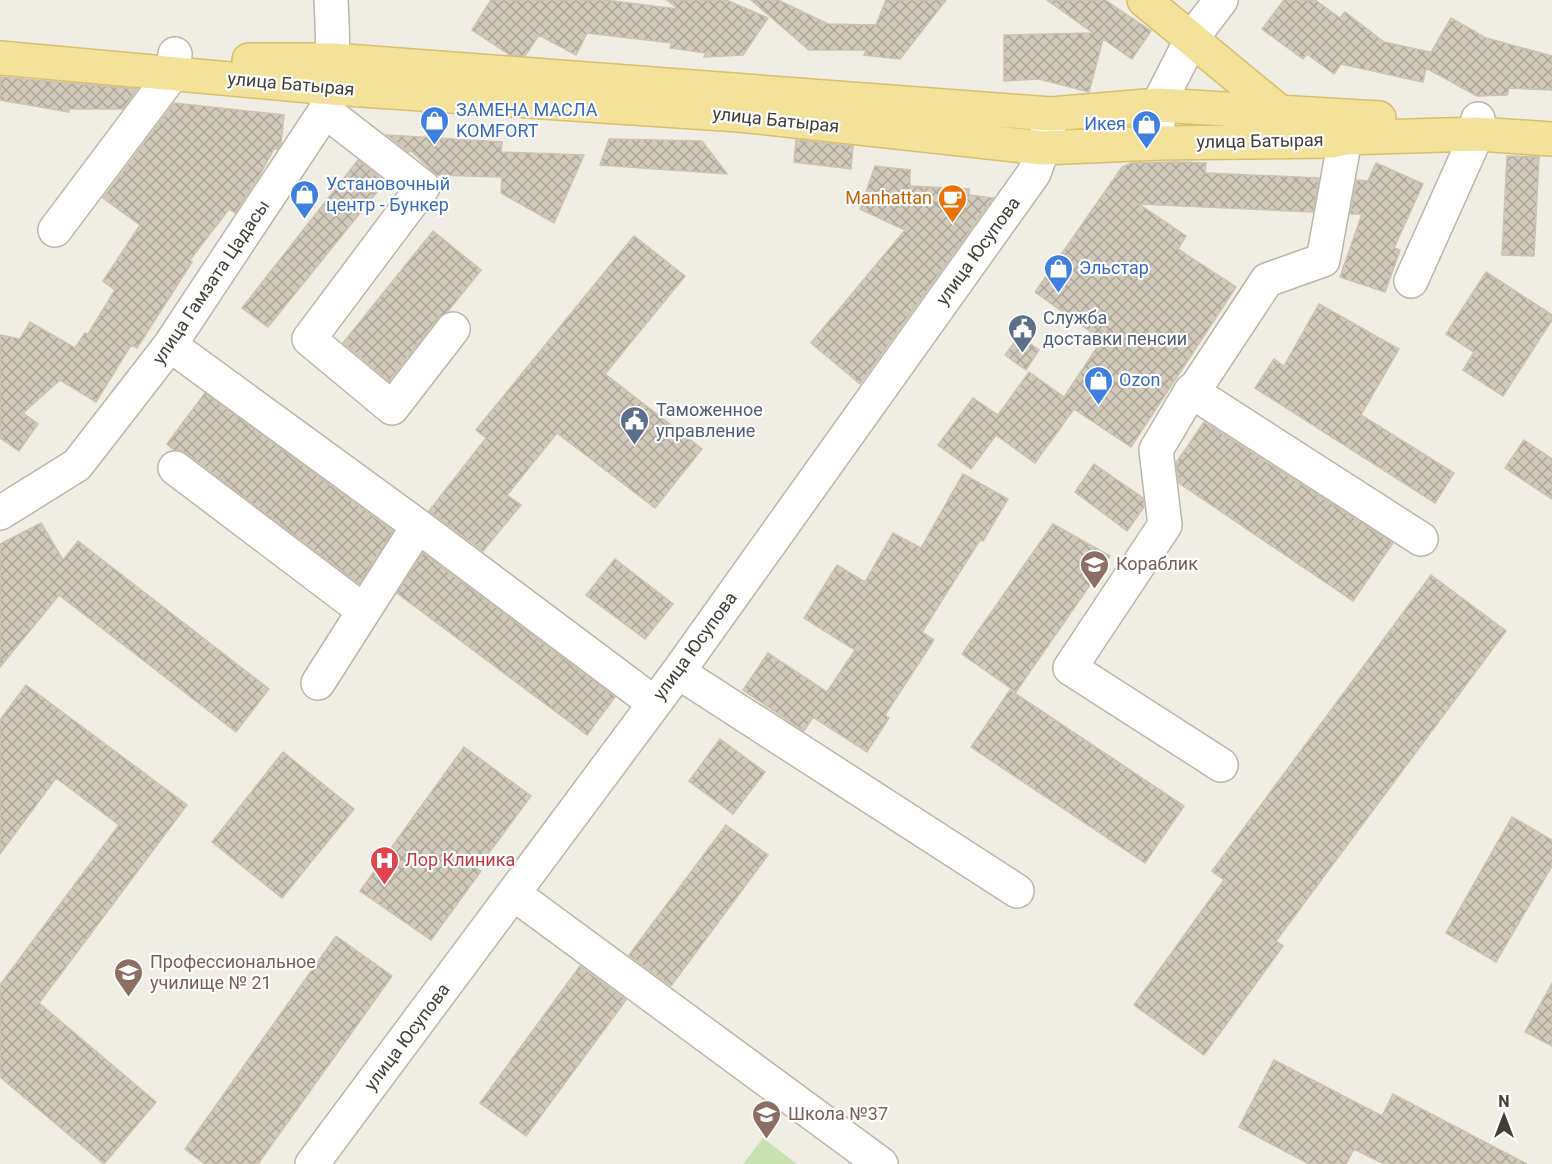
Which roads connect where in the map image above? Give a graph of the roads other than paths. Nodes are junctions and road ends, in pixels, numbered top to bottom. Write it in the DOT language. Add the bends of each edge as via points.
graph roads {
  1 [pos="331,0"];
  2 [pos="1144,0"];
  3 [pos="1221,0"];
  4 [pos="0,36"];
  5 [pos="1192,38"];
  6 [pos="0,58"];
  7 [pos="174,64"];
  8 [pos="330,86"];
  9 [pos="1158,105"];
  10 [pos="1051,114"];
  11 [pos="1552,123"];
  12 [pos="1281,127"];
  13 [pos="1477,127"];
  14 [pos="1347,128"];
  15 [pos="1552,139"];
  16 [pos="1158,143"];
  17 [pos="1043,148"];
  18 [pos="56,230"];
  19 [pos="1411,282"];
  20 [pos="453,329"];
  21 [pos="170,345"];
  22 [pos="1191,391"];
  23 [pos="175,468"];
  24 [pos="0,513"];
  25 [pos="418,526"];
  26 [pos="1421,539"];
  27 [pos="364,611"];
  28 [pos="678,672"];
  29 [pos="318,683"];
  30 [pos="654,703"];
  31 [pos="1221,765"];
  32 [pos="1017,891"];
  33 [pos="514,894"];
  34 [pos="312,1164"];
  35 [pos="881,1164"];
  1 -- 8 [label="street"];
  2 -- 5 [label="main road"];
  3 -- 5 [label="street"];
  4 -- 7 [label="main road, улица Батырая"];
  5 -- 9 [label="street"];
  5 -- 12 [label="main road"];
  6 -- 7 [label="main road, улица Батырая"];
  7 -- 8 [label="main road, улица Батырая"];
  7 -- 18 [label="street"];
  8 -- 10 [label="main road, улица Батырая"];
  8 -- 17 [label="main road, улица Батырая" via="739,115"];
  8 -- 20 [label="street" via="423,187 309,339 392,408"];
  8 -- 21 [label="street, улица Гамзата Цадасы"];
  9 -- 10 [label="main road, улица Батырая"];
  9 -- 12 [label="main road, улица Батырая"];
  9 -- 16 [label="street"];
  10 -- 17 [label="street, улица Юсупова"];
  11 -- 13 [label="main road, улица Батырая"];
  12 -- 14 [label="main road, улица Батырая" via="1331,141"];
  12 -- 16 [label="main road, улица Батырая"];
  13 -- 14 [label="main road, улица Батырая"];
  13 -- 15 [label="main road, улица Батырая"];
  13 -- 19 [label="street"];
  14 -- 22 [label="street" via="1323,261 1267,280"];
  16 -- 17 [label="main road, улица Батырая"];
  17 -- 28 [label="street, улица Юсупова" via="1034,173"];
  21 -- 24 [label="street, улица Гамзата Цадасы" via="77,465"];
  21 -- 25 [label="street"];
  22 -- 26 [label="street"];
  22 -- 31 [label="street" via="1156,450 1165,525 1070,668"];
  23 -- 27 [label="street"];
  25 -- 27 [label="street"];
  25 -- 30 [label="street"];
  27 -- 29 [label="street"];
  28 -- 30 [label="street, улица Юсупова"];
  28 -- 32 [label="street"];
  30 -- 33 [label="street, улица Юсупова"];
  33 -- 34 [label="street, улица Юсупова"];
  33 -- 35 [label="street"];
}
